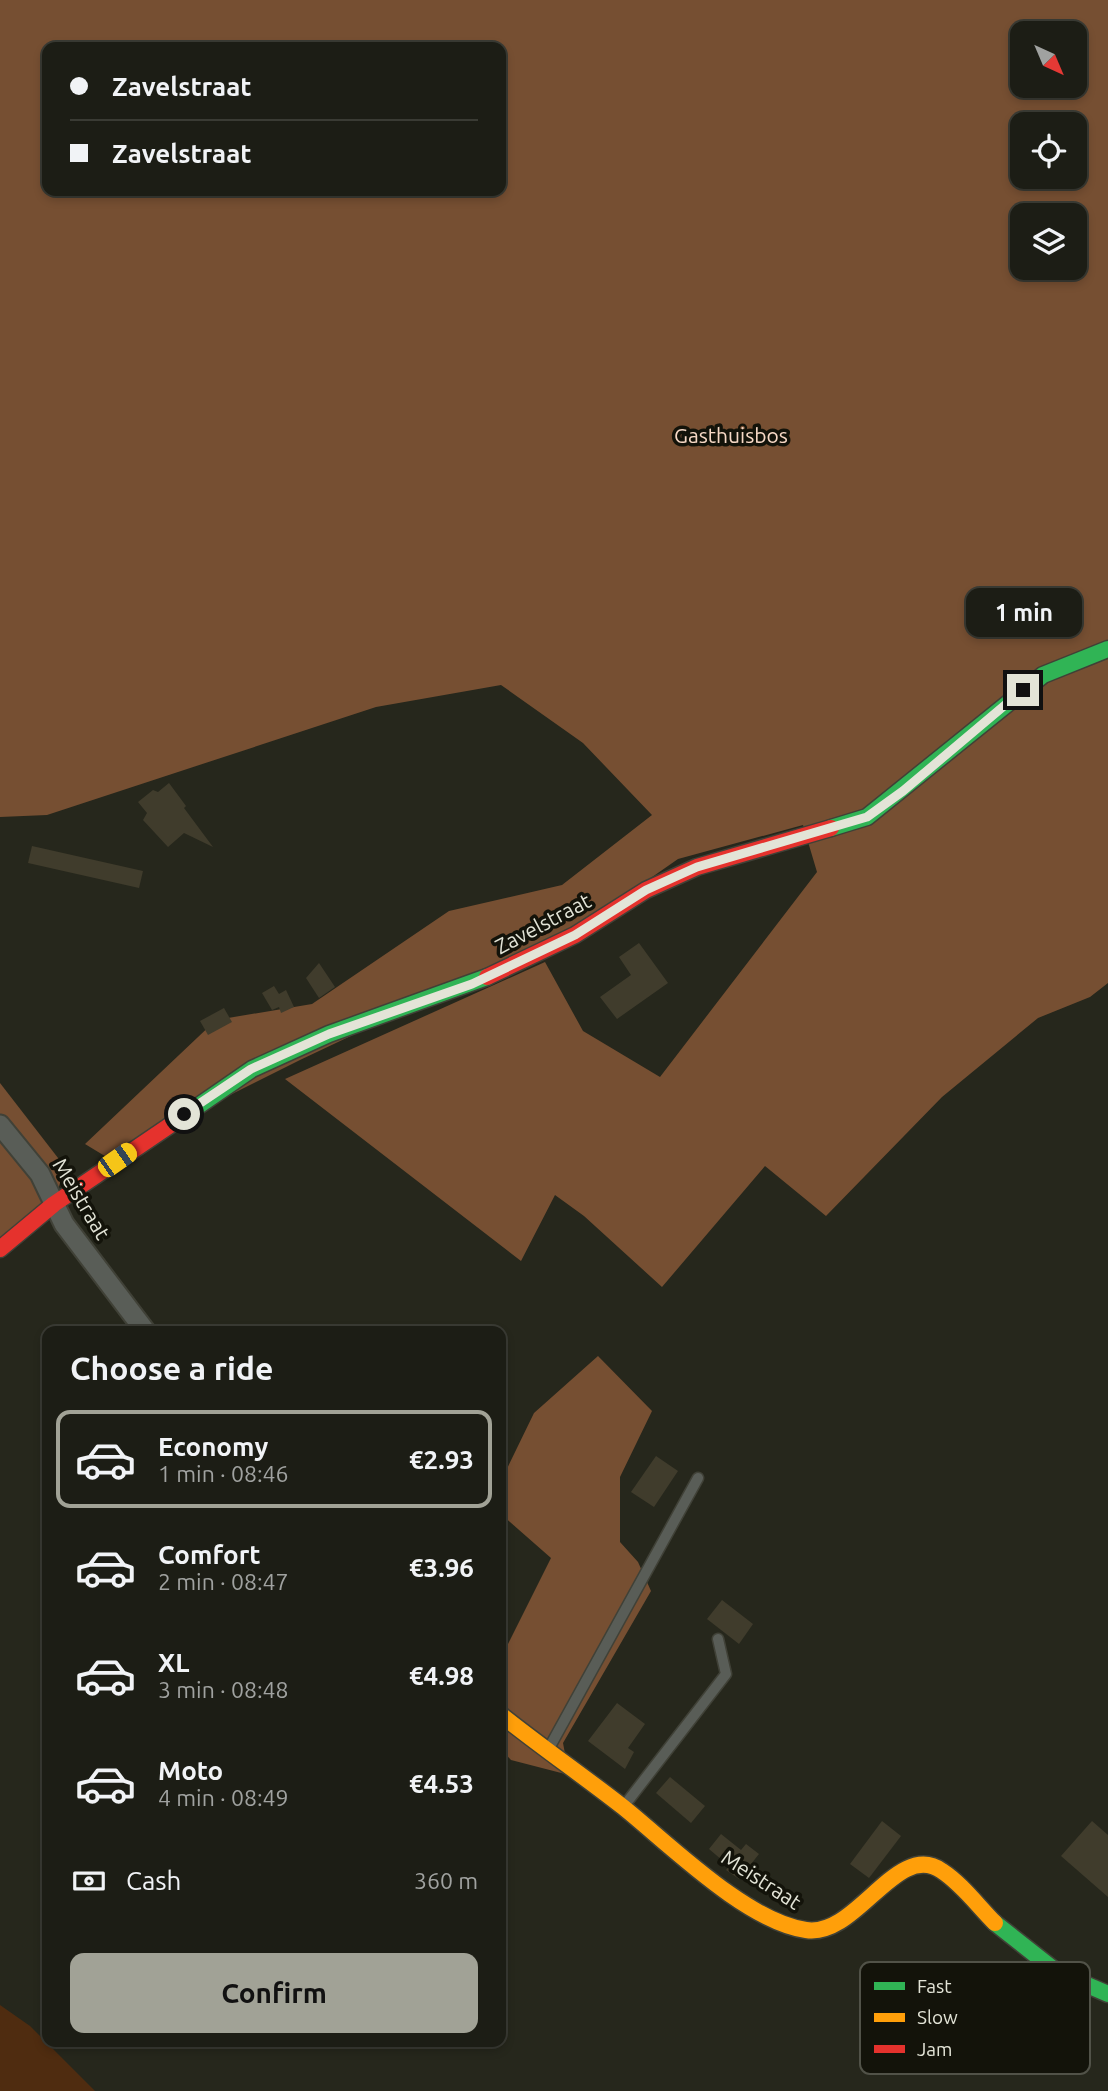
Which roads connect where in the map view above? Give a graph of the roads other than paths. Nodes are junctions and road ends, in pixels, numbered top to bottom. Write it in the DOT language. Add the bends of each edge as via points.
graph roads {
  1 [pos="1108,649"];
  2 [pos="0,1125"];
  3 [pos="54,1204"];
  4 [pos="0,1249"];
  5 [pos="141,1326"];
  6 [pos="698,1478"];
  7 [pos="718,1639"];
  8 [pos="506,1718"];
  9 [pos="548,1750"];
  10 [pos="623,1807"];
  11 [pos="1039,1962"];
  12 [pos="1090,1987"];
  13 [pos="1108,1994"];
  1 -- 3 [label="street, Zavelstraat" via="1043,675 867,817 697,867 646,890 575,935 472,984 329,1034 251,1069"];
  2 -- 3 [label="street, Meistraat" via="40,1174"];
  3 -- 4 [label="street, Zavelstraat"];
  3 -- 5 [label="street, Meistraat" via="64,1224"];
  6 -- 9 [label="lane"];
  7 -- 10 [label="lane" via="726,1674"];
  8 -- 9 [label="street, Meistraat"];
  9 -- 10 [label="street, Meistraat"];
  10 -- 11 [label="street, Meistraat" via="738,1898 796,1930 819,1929 839,1921 902,1869 933,1865"];
  12 -- 13 [label="street, Meistraat"];
}
